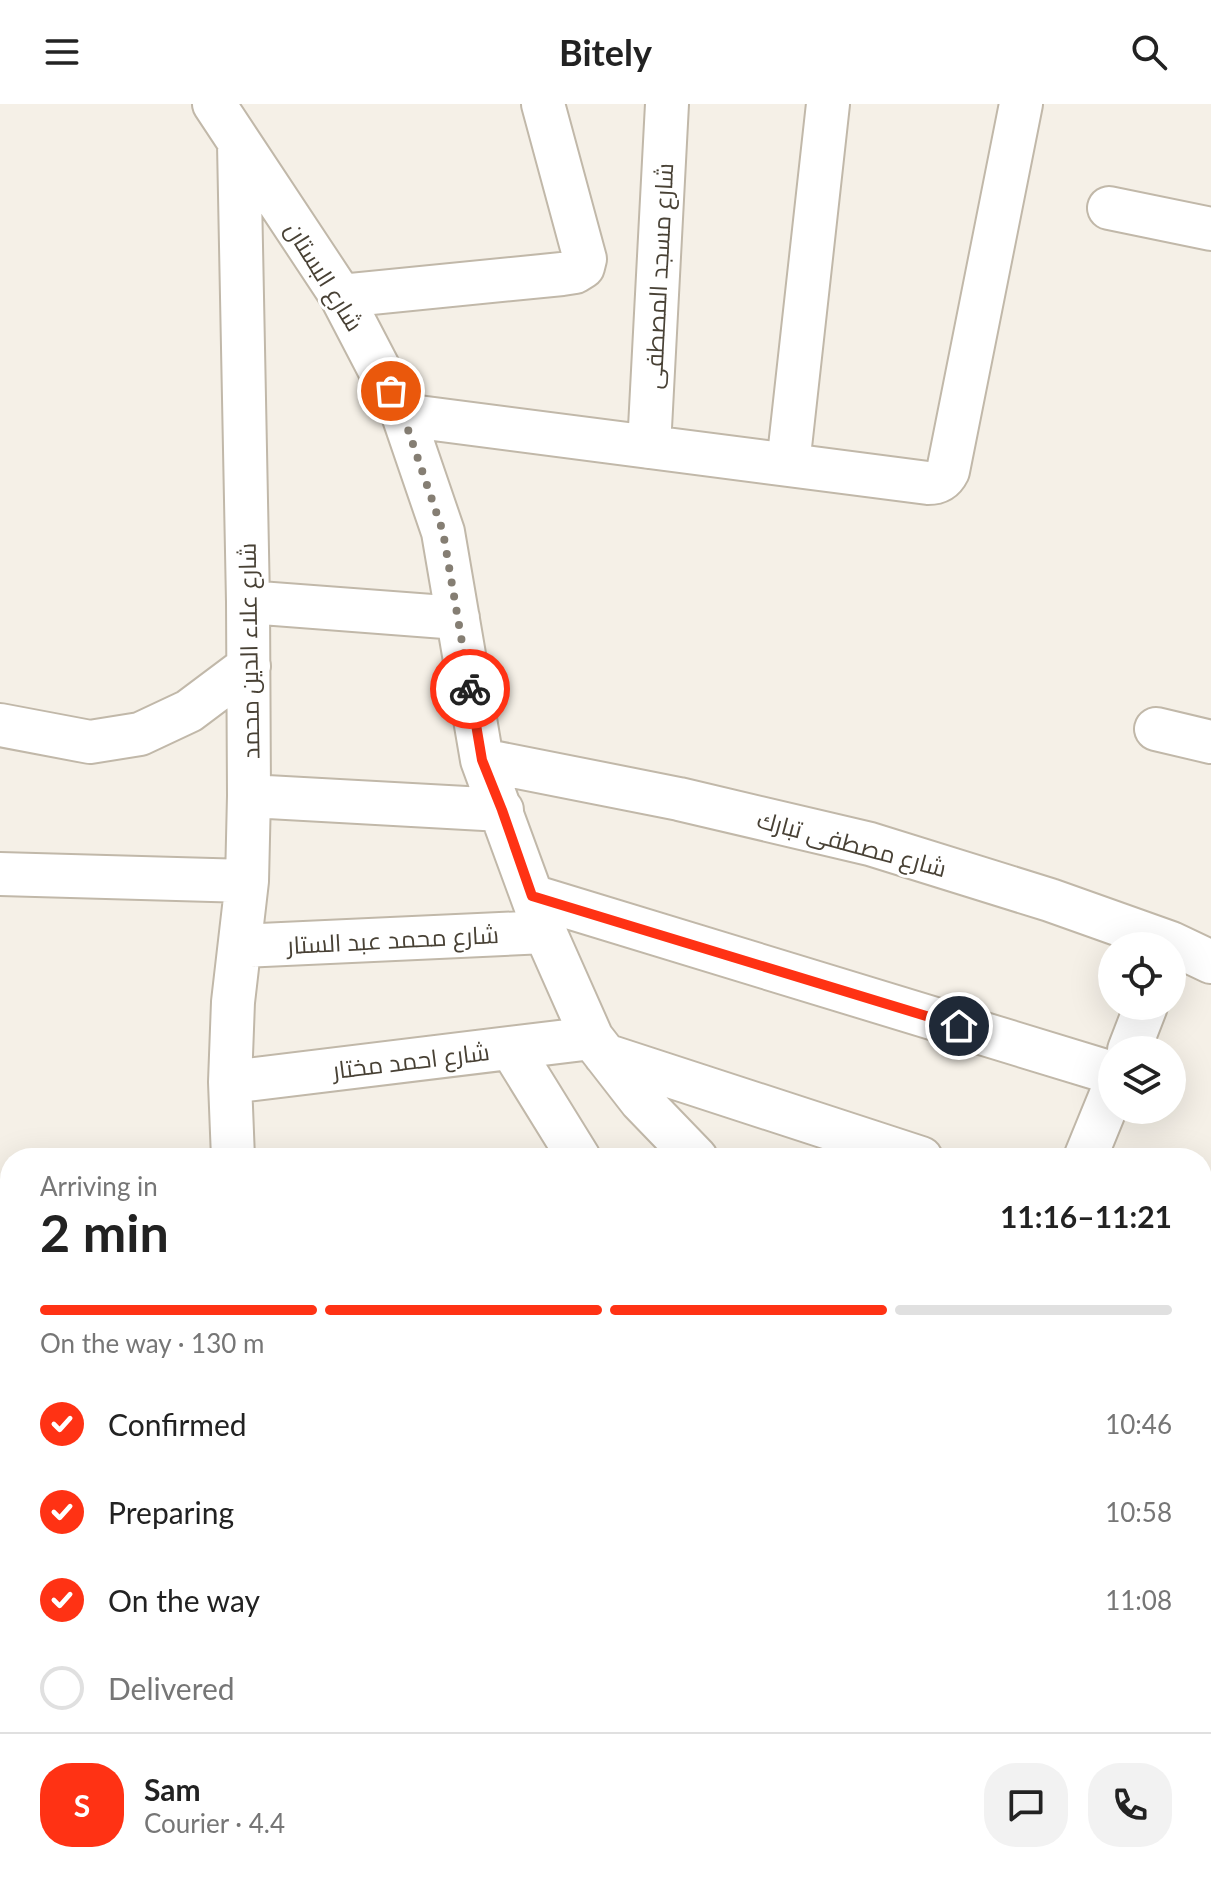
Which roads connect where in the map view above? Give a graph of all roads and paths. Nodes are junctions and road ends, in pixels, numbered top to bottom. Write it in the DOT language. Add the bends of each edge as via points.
graph roads {
  1 [pos="214,104"];
  2 [pos="543,104"];
  3 [pos="667,104"];
  4 [pos="828,104"];
  5 [pos="1021,104"];
  6 [pos="239,144"];
  7 [pos="1109,208"];
  8 [pos="1211,229"];
  9 [pos="341,296"];
  10 [pos="403,415"];
  11 [pos="649,447"];
  12 [pos="788,465"];
  13 [pos="248,602"];
  14 [pos="458,618"];
  15 [pos="249,666"];
  16 [pos="0,725"];
  17 [pos="1156,729"];
  18 [pos="1211,742"];
  19 [pos="482,760"];
  20 [pos="249,796"];
  21 [pos="502,810"];
  22 [pos="0,874"];
  23 [pos="247,881"];
  24 [pos="539,914"];
  25 [pos="1136,932"];
  26 [pos="240,946"];
  27 [pos="1186,951"];
  28 [pos="1211,962"];
  29 [pos="598,1046"];
  30 [pos="511,1048"];
  31 [pos="1098,1069"];
  32 [pos="230,1082"];
  33 [pos="1099,1124"];
  34 [pos="233,1148"];
  35 [pos="573,1148"];
  36 [pos="686,1148"];
  37 [pos="892,1148"];
  38 [pos="1089,1148"];
  1 -- 6 [label="street, شارع البستان"];
  2 -- 9 [label="street" via="583,267 562,274"];
  3 -- 11 [label="street, شارع مسجد المصطفى"];
  4 -- 12 [label="street"];
  5 -- 12 [label="street" via="945,476 928,483"];
  6 -- 9 [label="street, شارع البستان"];
  6 -- 13 [label="street, شارع علاء الدين محمد"];
  7 -- 8 [label="street"];
  9 -- 10 [label="street, شارع البستان"];
  10 -- 11 [label="street"];
  10 -- 14 [label="street, شارع البستان" via="443,532"];
  11 -- 12 [label="street"];
  13 -- 14 [label="street"];
  13 -- 15 [label="street, شارع علاء الدين محمد"];
  14 -- 19 [label="street, شارع البستان"];
  15 -- 16 [label="street" via="189,711 140,734 90,742"];
  15 -- 20 [label="street, شارع علاء الدين محمد"];
  17 -- 18 [label="street"];
  19 -- 21 [label="street, شارع البستان"];
  19 -- 25 [label="street, شارع مصطفى تبارك" via="870,844"];
  20 -- 21 [label="street"];
  20 -- 23 [label="street, شارع علاء الدين محمد"];
  21 -- 24 [label="street, شارع البستان"];
  22 -- 23 [label="street"];
  23 -- 26 [label="street, شارع علاء الدين محمد"];
  24 -- 26 [label="street, شارع محمد عبد الستار"];
  24 -- 29 [label="street, شارع البستان"];
  24 -- 31 [label="street, شارع محمد عبد الستار"];
  26 -- 32 [label="street, شارع علاء الدين محمد"];
  27 -- 28 [label="street, شارع مصطفى تبارك"];
  29 -- 30 [label="street, شارع احمد مختار"];
  29 -- 36 [label="street, شارع البستان"];
  29 -- 37 [label="street, شارع احمد مختار"];
  30 -- 32 [label="street, شارع احمد مختار"];
  30 -- 35 [label="street"];
  32 -- 34 [label="street, شارع علاء الدين محمد"];
  33 -- 38 [label="street"];
}
